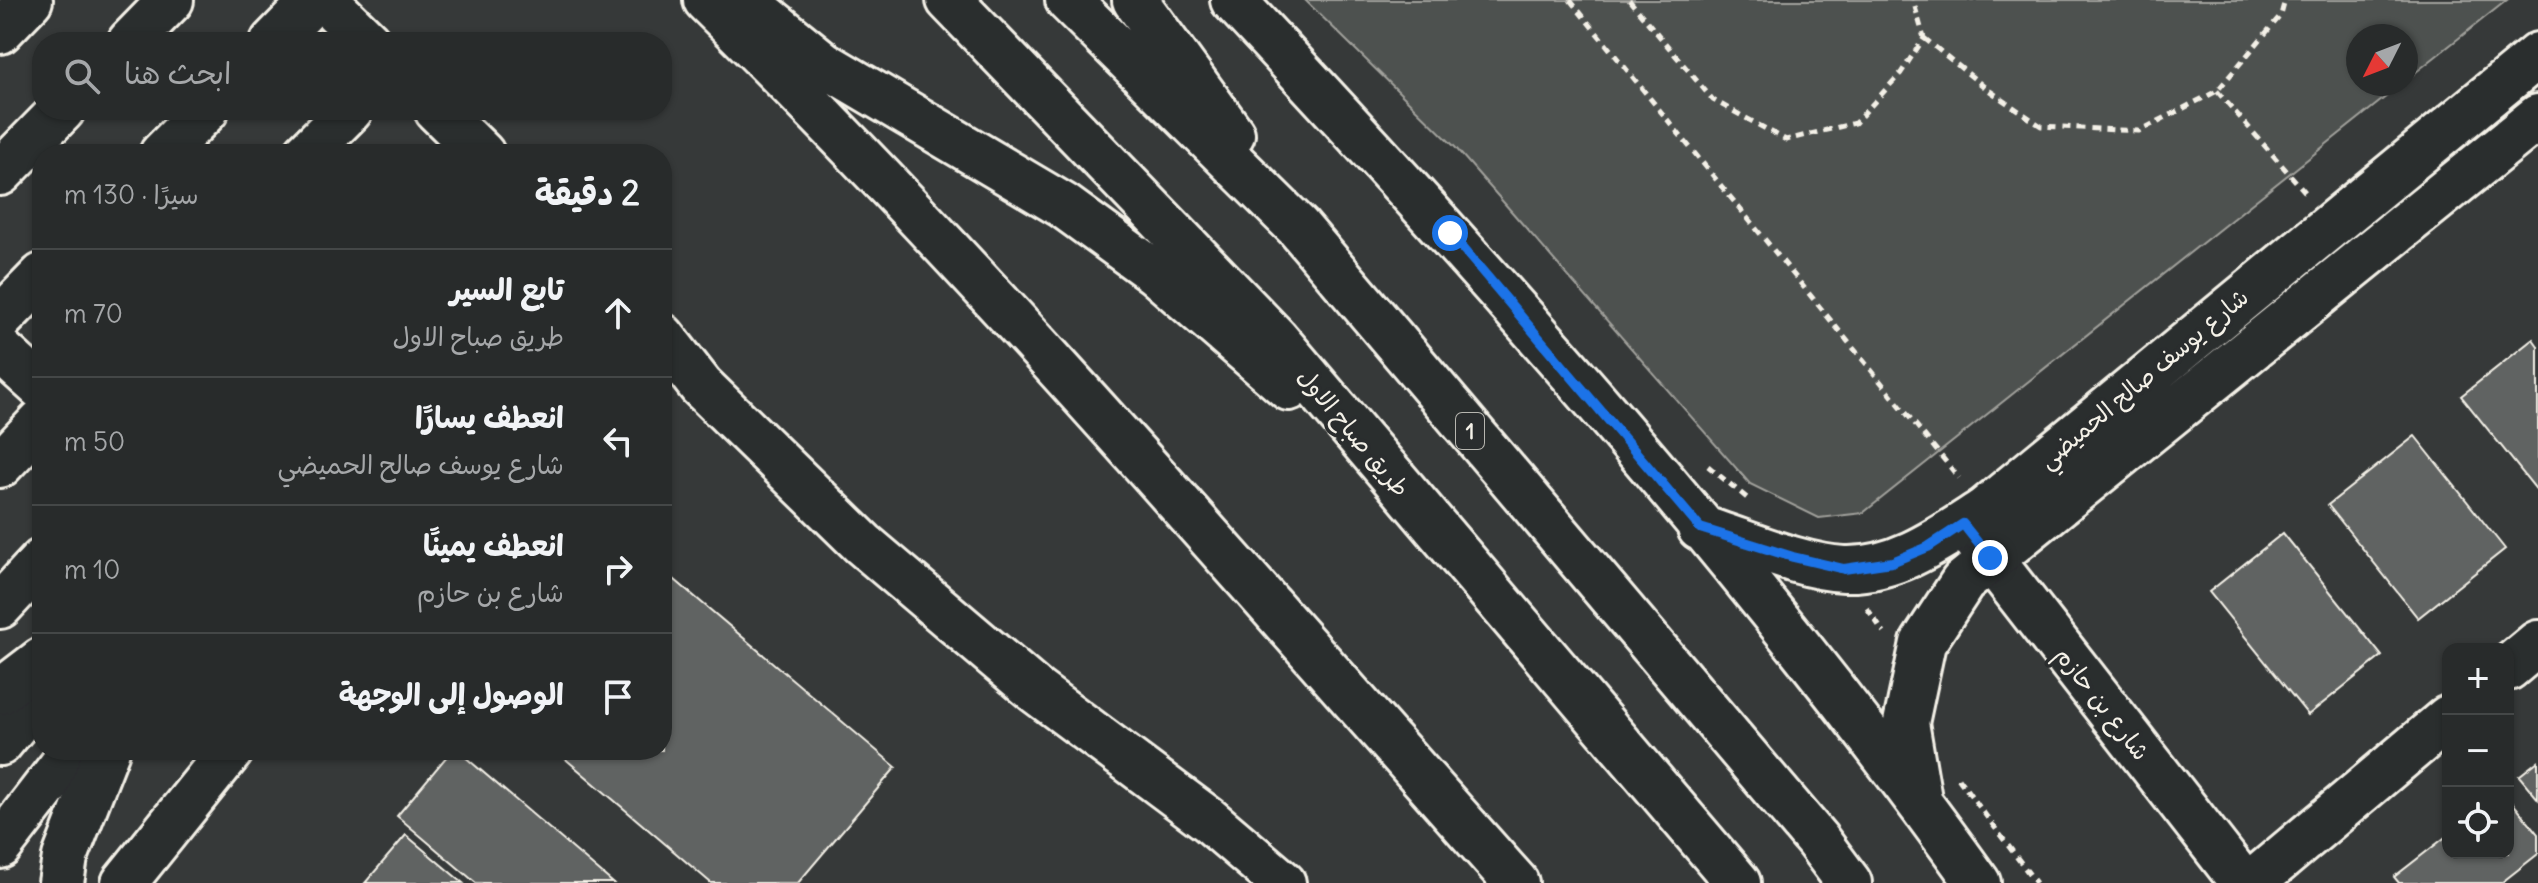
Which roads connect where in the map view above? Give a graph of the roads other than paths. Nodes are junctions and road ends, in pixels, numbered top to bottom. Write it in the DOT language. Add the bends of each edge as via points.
graph roads {
  1 [pos="30,0"];
  2 [pos="171,0"];
  3 [pos="314,0"];
  4 [pos="325,0"];
  5 [pos="706,0"];
  6 [pos="745,0"];
  7 [pos="949,0"];
  8 [pos="1068,0"];
  9 [pos="1135,0"];
  10 [pos="1233,0"];
  11 [pos="0,31"];
  12 [pos="140,32"];
  13 [pos="283,32"];
  14 [pos="358,32"];
  15 [pos="2538,55"];
  16 [pos="2538,117"];
  17 [pos="52,120"];
  18 [pos="196,120"];
  19 [pos="340,120"];
  20 [pos="447,120"];
  21 [pos="172,144"];
  22 [pos="316,144"];
  23 [pos="472,144"];
  24 [pos="0,173"];
  25 [pos="1298,227"];
  26 [pos="32,286"];
  27 [pos="0,319"];
  28 [pos="672,349"];
  29 [pos="0,350"];
  30 [pos="32,379"];
  31 [pos="32,431"];
  32 [pos="1381,464"];
  33 [pos="0,465"];
  34 [pos="1974,517"];
  35 [pos="1700,528"];
  36 [pos="1990,558"];
  37 [pos="32,572"];
  38 [pos="0,606"];
  39 [pos="2538,643"];
  40 [pos="2514,663"];
  41 [pos="32,668"];
  42 [pos="0,692"];
  43 [pos="32,704"];
  44 [pos="2442,723"];
  45 [pos="0,743"];
  46 [pos="66,760"];
  47 [pos="103,760"];
  48 [pos="223,760"];
  49 [pos="1919,801"];
  50 [pos="1817,840"];
  51 [pos="0,846"];
  52 [pos="61,883"];
  53 [pos="124,883"];
  54 [pos="1283,883"];
  55 [pos="1516,883"];
  56 [pos="1738,883"];
  57 [pos="1849,883"];
  58 [pos="1859,883"];
  59 [pos="1978,883"];
  60 [pos="2243,883"];
  61 [pos="2252,883"];
  1 -- 11 [label="main road"];
  2 -- 12 [label="main road"];
  3 -- 13 [label="main road"];
  4 -- 14 [label="main road"];
  5 -- 55 [label="main road" via="812,104 1219,545"];
  6 -- 32 [label="main road" via="824,64 1075,214 1156,273"];
  7 -- 32 [label="main road, طريق صباح الاول" via="1275,338"];
  8 -- 25 [label="main road, 1"];
  9 -- 25 [label="main road"];
  10 -- 35 [label="main road" via="1450,233"];
  15 -- 34 [label="main road, شارع يوسف صالح الحميضي"];
  16 -- 36 [label="main road, شارع يوسف صالح الحميضي"];
  17 -- 24 [label="main road"];
  18 -- 21 [label="main road"];
  19 -- 22 [label="main road"];
  20 -- 23 [label="main road"];
  25 -- 50 [label="main road, 1"];
  26 -- 27 [label="main road"];
  28 -- 54 [label="main road" via="771,456 906,582 1036,691 1209,820"];
  29 -- 30 [label="main road"];
  31 -- 33 [label="main road"];
  32 -- 56 [label="main road, طريق صباح الاول"];
  34 -- 35 [label="main road, شارع يوسف صالح الحميضي" via="1928,547 1892,562 1844,569"];
  34 -- 36 [label="main road, شارع بن حازم"];
  35 -- 49 [label="main road"];
  36 -- 49 [label="main road, شارع يوسف صالح الحميضي" via="1963,582 1923,643 1906,723"];
  36 -- 60 [label="main road, شارع بن حازم"];
  37 -- 38 [label="main road"];
  39 -- 40 [label="main road"];
  41 -- 42 [label="main road"];
  43 -- 45 [label="main road"];
  44 -- 61 [label="main road"];
  46 -- 51 [label="main road"];
  47 -- 52 [label="main road" via="65,857"];
  48 -- 53 [label="main road"];
  49 -- 59 [label="main road"];
  50 -- 57 [label="main road, 1"];
  50 -- 58 [label="main road"];
}
